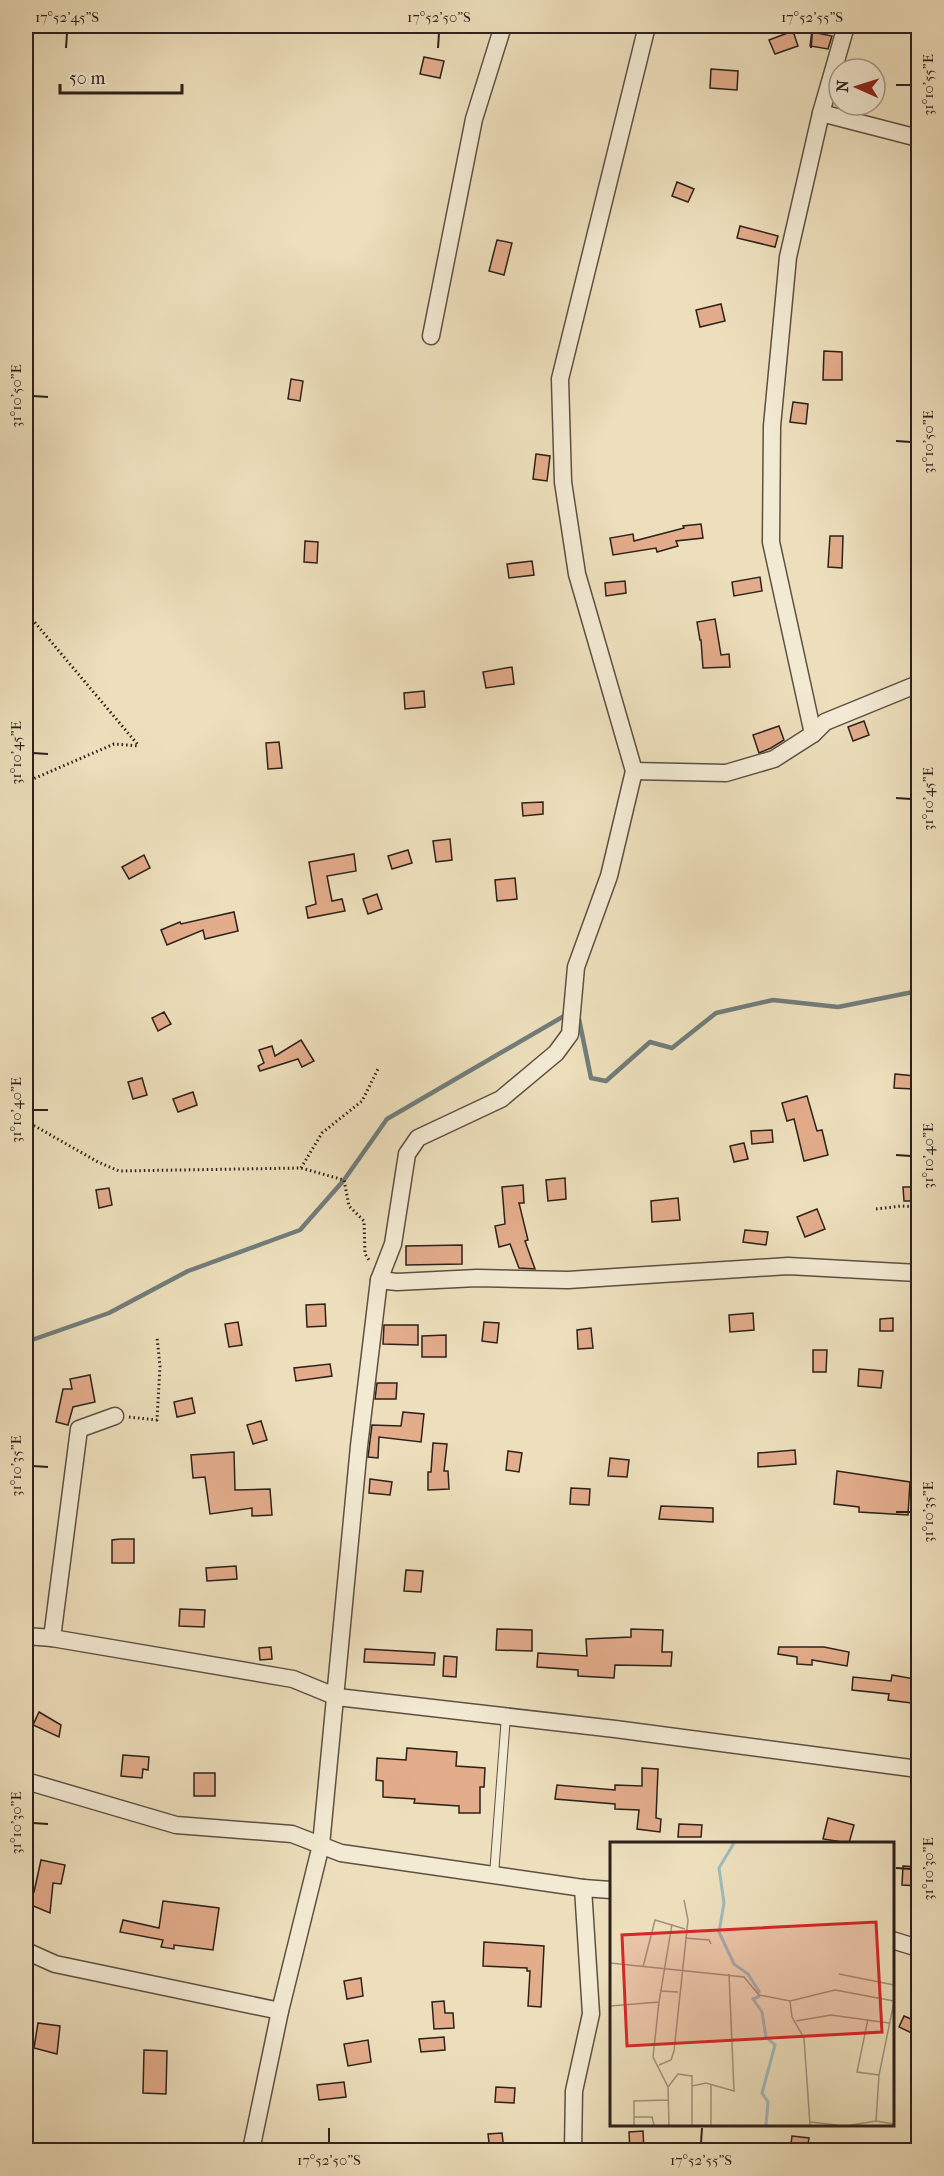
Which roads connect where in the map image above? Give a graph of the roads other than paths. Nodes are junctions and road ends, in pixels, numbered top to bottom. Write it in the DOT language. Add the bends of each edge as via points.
graph roads {
  1 [pos="503,26"];
  2 [pos="647,26"];
  3 [pos="846,26"];
  4 [pos="821,113"];
  5 [pos="918,138"];
  6 [pos="432,336"];
  7 [pos="918,684"];
  8 [pos="813,734"];
  9 [pos="634,771"];
  10 [pos="918,1273"];
  11 [pos="379,1280"];
  12 [pos="115,1416"];
  13 [pos="26,1636"];
  14 [pos="52,1638"];
  15 [pos="337,1697"];
  16 [pos="506,1716"];
  17 [pos="918,1769"];
  18 [pos="26,1781"];
  19 [pos="321,1845"];
  20 [pos="494,1875"];
  21 [pos="583,1888"];
  22 [pos="610,1890"];
  23 [pos="893,1941"];
  24 [pos="918,1948"];
  25 [pos="26,1951"];
  26 [pos="280,2011"];
  27 [pos="251,2151"];
  28 [pos="573,2151"];
  1 -- 6 [label="street" via="474,119"];
  2 -- 9 [label="street" via="560,379 562,482 577,574"];
  3 -- 4 [label="street"];
  4 -- 5 [label="street"];
  4 -- 8 [label="street" via="788,257 771,472 771,542"];
  7 -- 8 [label="street" via="825,722"];
  8 -- 9 [label="street" via="774,759 726,773"];
  9 -- 11 [label="street" via="609,876 576,968 570,1034 556,1053 501,1099 418,1138 407,1154 393,1244"];
  10 -- 11 [label="street" via="788,1266 568,1280"];
  11 -- 15 [label="street" via="359,1446"];
  12 -- 14 [label="street" via="79,1429"];
  13 -- 14 [label="street"];
  14 -- 15 [label="street" via="293,1679"];
  15 -- 16 [label="street"];
  15 -- 19 [label="street"];
  16 -- 17 [label="street"];
  16 -- 20 [label="lane"];
  18 -- 19 [label="street" via="176,1825 292,1834"];
  19 -- 20 [label="street" via="341,1853"];
  19 -- 26 [label="street"];
  20 -- 21 [label="street"];
  21 -- 22 [label="street"];
  21 -- 28 [label="street" via="591,2014 574,2091"];
  23 -- 24 [label="street"];
  25 -- 26 [label="street" via="55,1964"];
  26 -- 27 [label="street"];
}
